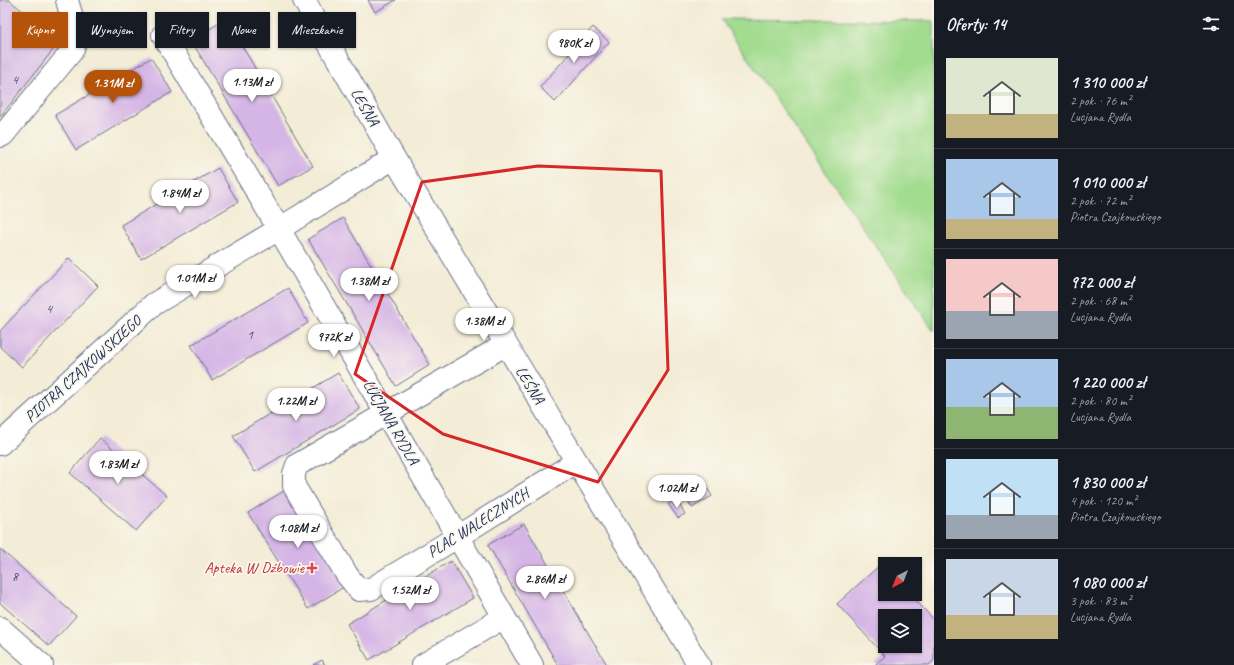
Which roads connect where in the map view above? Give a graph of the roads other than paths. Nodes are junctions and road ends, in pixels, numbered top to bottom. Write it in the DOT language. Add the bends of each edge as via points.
graph roads {
  1 [pos="67,0"];
  2 [pos="304,0"];
  3 [pos="171,48"];
  4 [pos="0,136"];
  5 [pos="394,158"];
  6 [pos="279,229"];
  7 [pos="505,345"];
  8 [pos="386,414"];
  9 [pos="0,444"];
  10 [pos="576,462"];
  11 [pos="458,537"];
  12 [pos="504,617"];
  13 [pos="0,628"];
  14 [pos="42,665"];
  15 [pos="423,665"];
  16 [pos="532,665"];
  17 [pos="699,665"];
  1 -- 4 [label="street" via="75,32 75,45"];
  2 -- 5 [label="street, LEŚNA"];
  3 -- 6 [label="street, LUCJANA RYDLA"];
  5 -- 6 [label="street, PIOTRA CZAJKOWSKIEGO"];
  5 -- 7 [label="street, LEŚNA"];
  6 -- 8 [label="street, LUCJANA RYDLA"];
  6 -- 9 [label="street, PIOTRA CZAJKOWSKIEGO" via="154,304"];
  7 -- 8 [label="street, PLAC WALECZNYCH"];
  7 -- 10 [label="street, LEŚNA"];
  8 -- 11 [label="street, LUCJANA RYDLA"];
  8 -- 11 [label="street, PLAC WALECZNYCH" via="297,465 294,486 347,575 359,590 371,589"];
  10 -- 11 [label="street, PLAC WALECZNYCH"];
  10 -- 17 [label="street, LEŚNA"];
  11 -- 12 [label="street, LUCJANA RYDLA"];
  12 -- 15 [label="street"];
  12 -- 16 [label="street, LUCJANA RYDLA"];
  13 -- 14 [label="street"];
}
